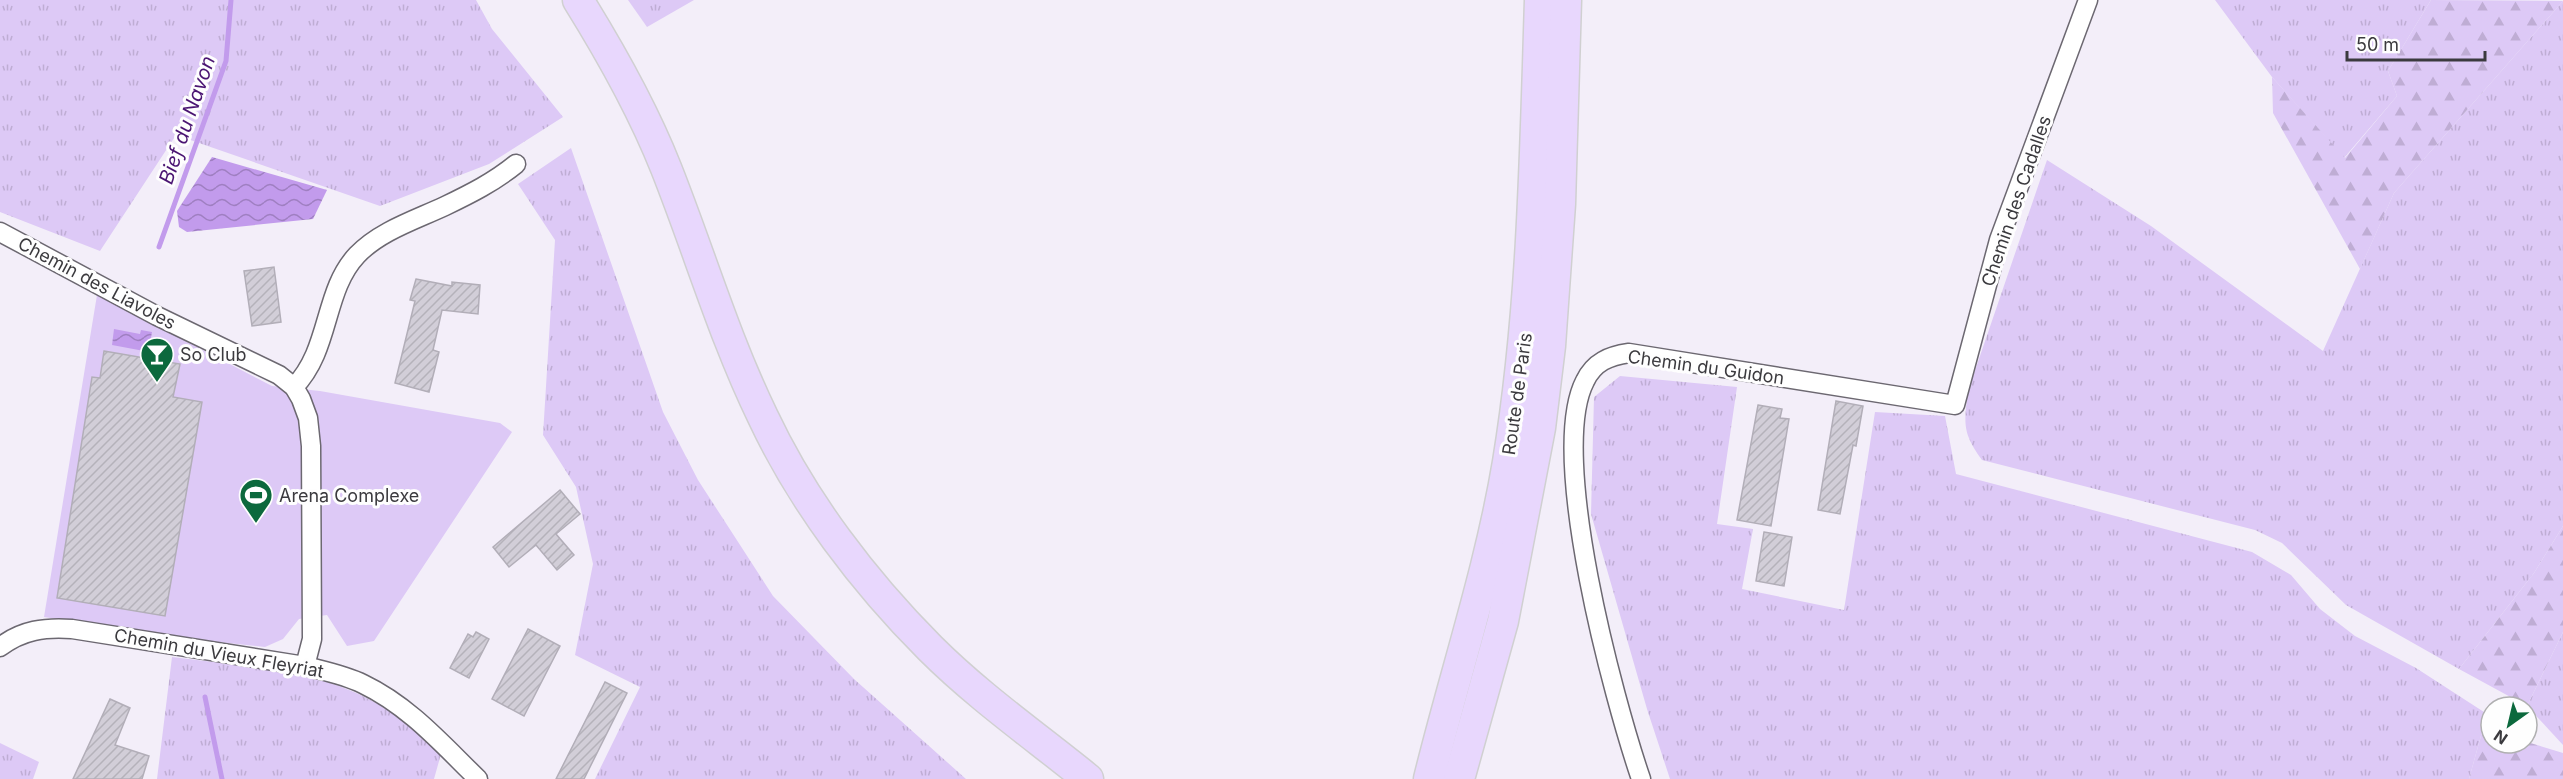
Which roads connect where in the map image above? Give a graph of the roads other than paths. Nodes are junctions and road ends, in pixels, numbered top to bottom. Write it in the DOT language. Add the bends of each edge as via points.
graph roads {
  1 [pos="578,0"];
  2 [pos="1540,0"];
  3 [pos="1566,0"];
  4 [pos="2088,0"];
  5 [pos="516,164"];
  6 [pos="0,232"];
  7 [pos="294,387"];
  8 [pos="1954,405"];
  9 [pos="0,647"];
  10 [pos="305,666"];
  11 [pos="1459,778"];
  12 [pos="478,779"];
  13 [pos="1088,779"];
  14 [pos="1429,779"];
  15 [pos="1641,779"];
  1 -- 13 [label="main road" via="634,99 666,166 734,352 763,418 820,514 882,595 931,649"];
  2 -- 14 [label="main road, Route de Paris" via="1533,221 1524,350 1494,533"];
  3 -- 11 [label="main road, Route de Paris" via="1560,204 1540,428 1503,621"];
  4 -- 8 [label="street, Chemin des Cadalles" via="2000,240"];
  5 -- 7 [label="street" via="496,180 371,242 356,256 337,290 312,365"];
  6 -- 7 [label="street, Chemin des Liavoles" via="157,316 261,364"];
  7 -- 10 [label="street, Chemin des Liavoles" via="308,418 311,446 312,639"];
  8 -- 15 [label="street, Chemin du Guidon" via="1629,353 1611,356 1591,373 1579,394 1573,446 1574,484 1600,629"];
  9 -- 10 [label="street, Chemin du Vieux Fleyriat" via="26,632 72,629"];
  10 -- 12 [label="street, Chemin du Vieux Fleyriat" via="362,683 407,711"];
}
